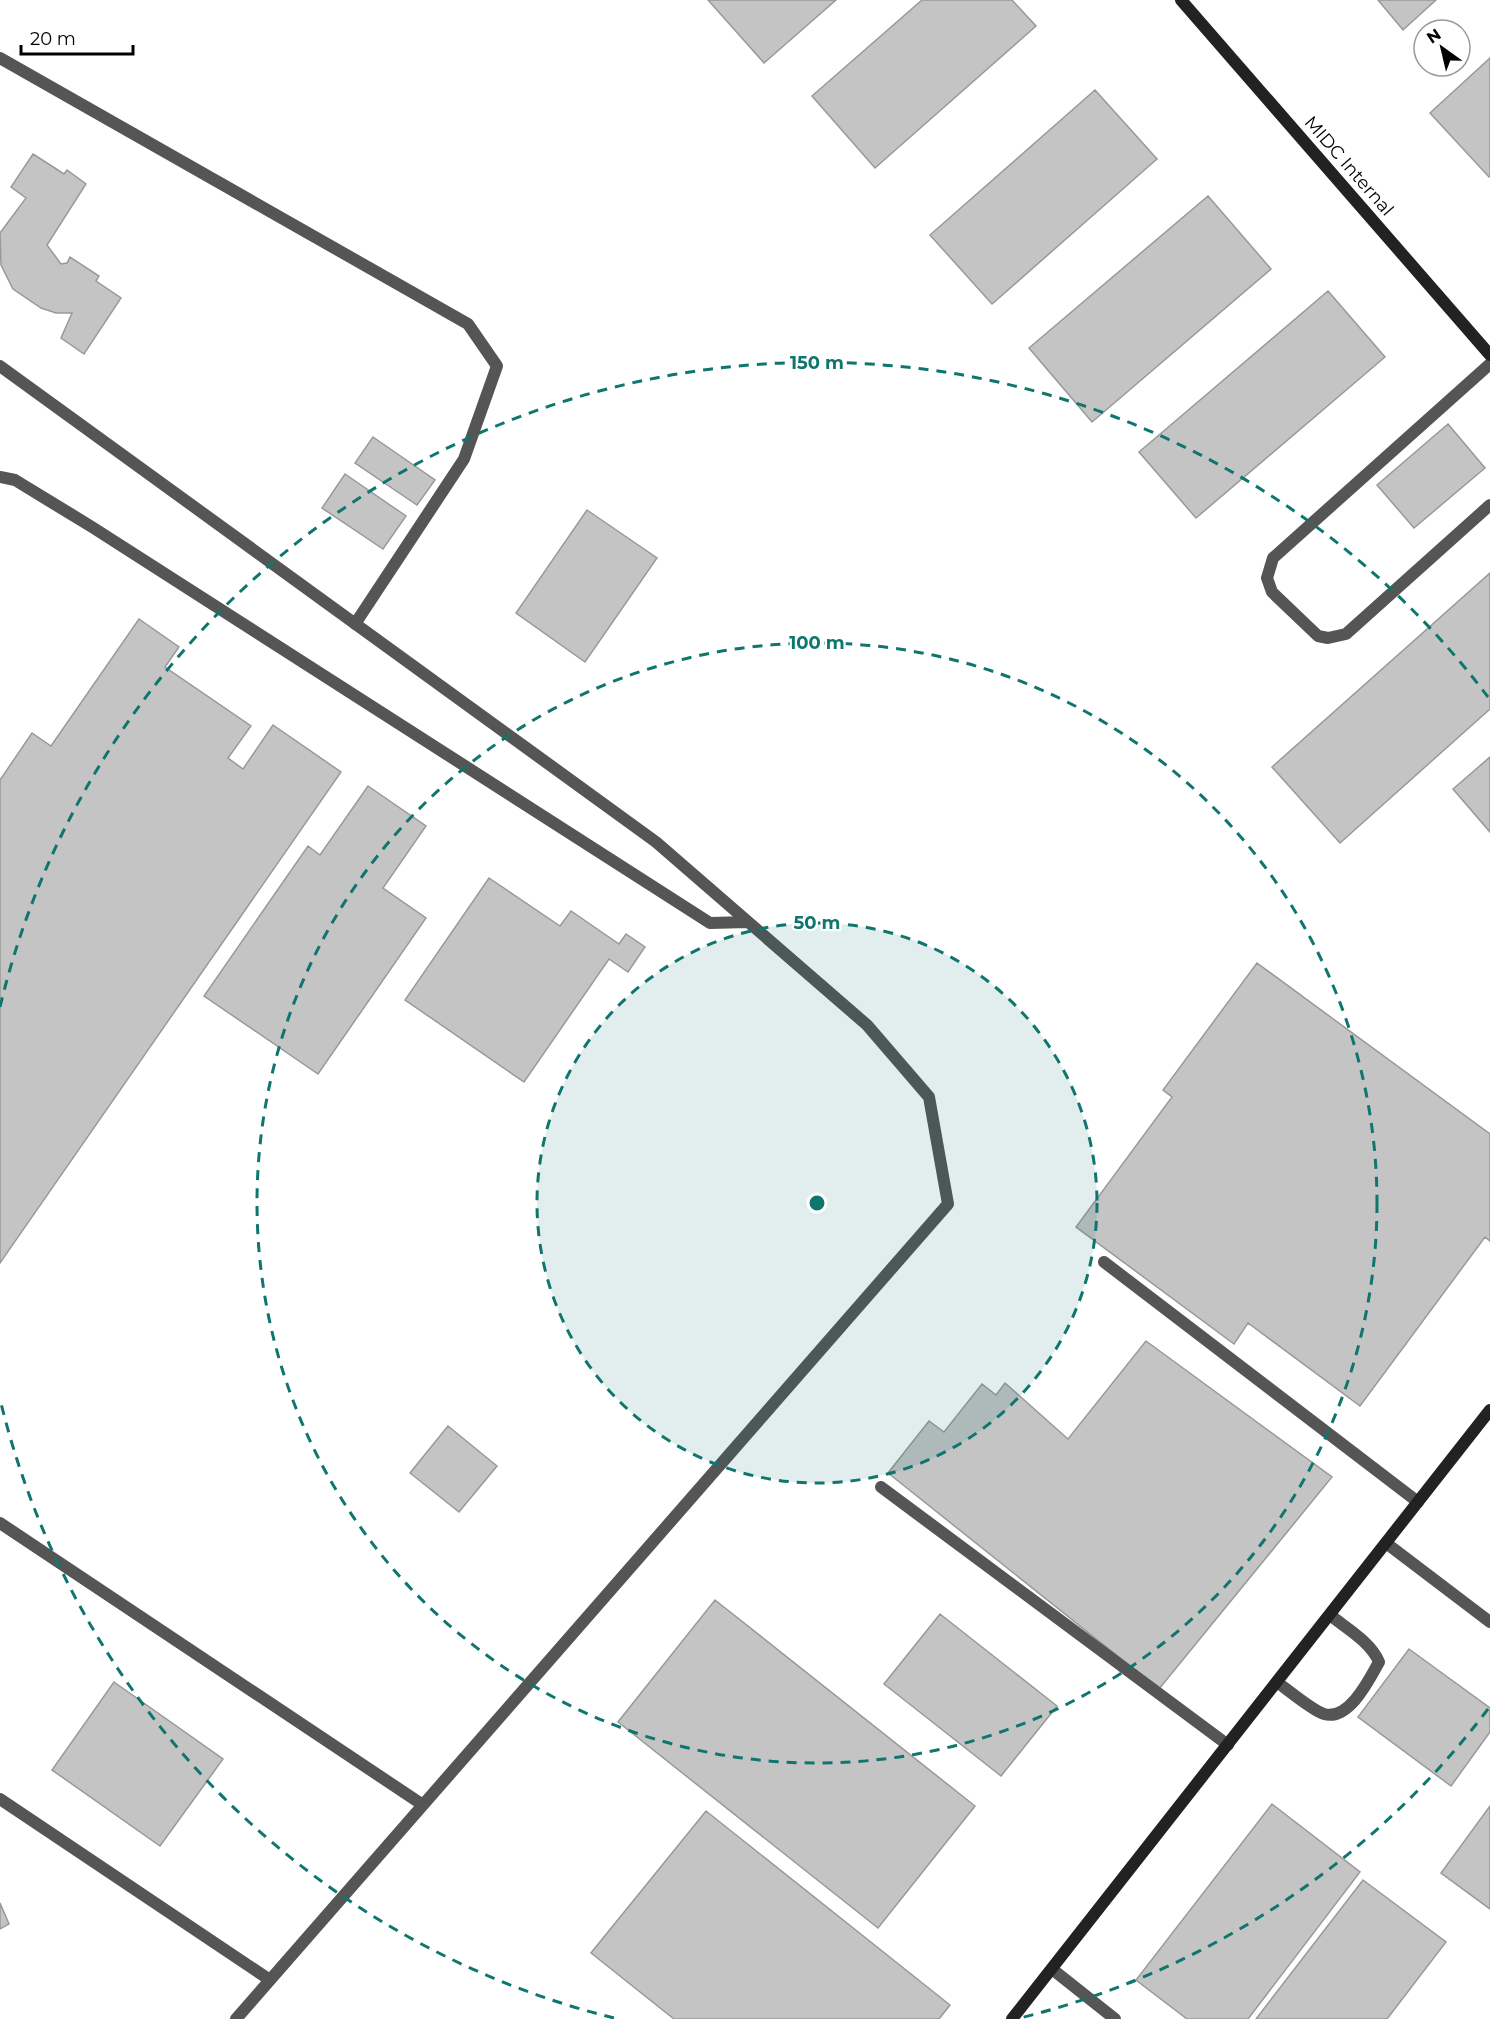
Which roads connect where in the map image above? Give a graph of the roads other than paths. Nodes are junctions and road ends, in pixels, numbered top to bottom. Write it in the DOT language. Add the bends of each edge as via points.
graph roads {
  1 [pos="1181,0"];
  2 [pos="0,58"];
  3 [pos="1490,355"];
  4 [pos="1490,363"];
  5 [pos="0,366"];
  6 [pos="0,477"];
  7 [pos="1490,505"];
  8 [pos="355,624"];
  9 [pos="748,922"];
  10 [pos="1104,1262"];
  11 [pos="1490,1410"];
  12 [pos="881,1487"];
  13 [pos="1418,1502"];
  14 [pos="0,1523"];
  15 [pos="1386,1543"];
  16 [pos="1329,1614"];
  17 [pos="1490,1622"];
  18 [pos="1276,1682"];
  19 [pos="1228,1745"];
  20 [pos="0,1799"];
  21 [pos="423,1805"];
  22 [pos="1052,1969"];
  23 [pos="270,1980"];
  24 [pos="236,2019"];
  25 [pos="1012,2019"];
  26 [pos="1115,2019"];
  1 -- 3 [label="street, MIDC Internal"];
  2 -- 8 [label="street" via="468,324 496,366 464,459"];
  4 -- 7 [label="street" via="1273,558 1267,578 1272,592 1318,636 1346,634"];
  5 -- 8 [label="street"];
  6 -- 9 [label="street" via="15,480 92,527 710,923"];
  8 -- 9 [label="street" via="656,842"];
  9 -- 21 [label="street" via="867,1025 929,1097 948,1204"];
  10 -- 13 [label="street"];
  11 -- 13 [label="street"];
  12 -- 19 [label="street"];
  13 -- 15 [label="street"];
  14 -- 21 [label="street"];
  15 -- 16 [label="street"];
  15 -- 17 [label="street"];
  16 -- 18 [label="street"];
  16 -- 18 [label="street" via="1363,1641 1380,1662 1352,1702 1343,1712 1323,1714"];
  18 -- 19 [label="street"];
  19 -- 22 [label="street"];
  20 -- 23 [label="street"];
  21 -- 23 [label="street"];
  22 -- 25 [label="street"];
  22 -- 26 [label="street"];
  23 -- 24 [label="street"];
}
